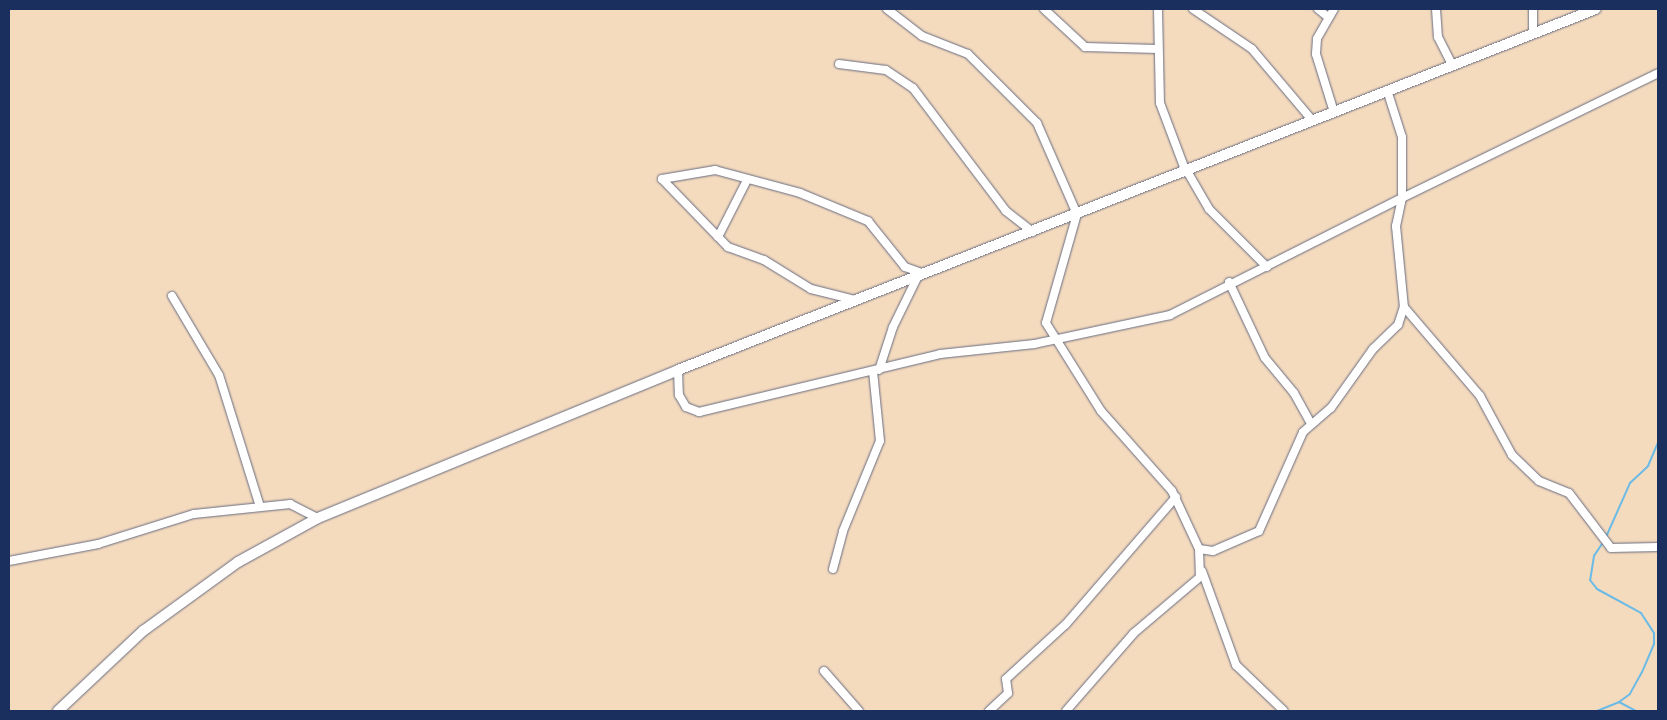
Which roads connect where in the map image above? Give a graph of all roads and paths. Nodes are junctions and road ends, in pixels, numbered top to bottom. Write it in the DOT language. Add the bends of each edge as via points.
graph roads {
  1 [pos="886,9"];
  2 [pos="1044,9"];
  3 [pos="1158,9"];
  4 [pos="1193,9"];
  5 [pos="1318,9"];
  6 [pos="1334,9"];
  7 [pos="1436,9"];
  8 [pos="1533,9"];
  9 [pos="1596,9"];
  10 [pos="1328,16"];
  11 [pos="1533,34"];
  12 [pos="1157,49"];
  13 [pos="839,64"];
  14 [pos="1452,65"];
  15 [pos="1658,73"];
  16 [pos="1388,90"];
  17 [pos="1334,112"];
  18 [pos="1312,120"];
  19 [pos="1186,171"];
  20 [pos="747,180"];
  21 [pos="1402,198"];
  22 [pos="1077,214"];
  23 [pos="1033,232"];
  24 [pos="718,237"];
  25 [pos="1267,267"];
  26 [pos="922,276"];
  27 [pos="1229,282"];
  28 [pos="172,296"];
  29 [pos="859,301"];
  30 [pos="1404,307"];
  31 [pos="1054,340"];
  32 [pos="678,370"];
  33 [pos="876,371"];
  34 [pos="1312,424"];
  35 [pos="1176,497"];
  36 [pos="260,507"];
  37 [pos="318,518"];
  38 [pos="1658,547"];
  39 [pos="1199,549"];
  40 [pos="9,561"];
  41 [pos="833,569"];
  42 [pos="1202,571"];
  43 [pos="824,670"];
  44 [pos="58,711"];
  45 [pos="859,711"];
  46 [pos="989,711"];
  47 [pos="1066,711"];
  48 [pos="1284,711"];
  1 -- 22 [label="street" via="922,36 968,54 1018,99 1053,150"];
  2 -- 12 [label="street" via="1085,47"];
  3 -- 12 [label="street"];
  4 -- 18 [label="street" via="1252,49"];
  5 -- 10 [label="street"];
  6 -- 10 [label="street"];
  7 -- 14 [label="street" via="1438,37"];
  8 -- 11 [label="street"];
  9 -- 11 [label="main road"];
  10 -- 17 [label="street" via="1316,54"];
  11 -- 14 [label="main road"];
  12 -- 19 [label="street" via="1160,104"];
  13 -- 23 [label="street" via="886,70 913,88 1006,211"];
  14 -- 16 [label="main road"];
  15 -- 21 [label="street"];
  16 -- 17 [label="main road"];
  16 -- 21 [label="street" via="1403,145"];
  17 -- 18 [label="main road"];
  18 -- 19 [label="main road"];
  19 -- 22 [label="main road"];
  19 -- 25 [label="street" via="1209,209"];
  20 -- 24 [label="street"];
  20 -- 24 [label="street" via="714,170 662,179"];
  20 -- 26 [label="street" via="859,216 878,229 905,267"];
  21 -- 25 [label="street"];
  21 -- 30 [label="street" via="1396,233"];
  22 -- 23 [label="main road"];
  22 -- 31 [label="street" via="1076,230 1045,316"];
  23 -- 26 [label="main road"];
  24 -- 29 [label="street" via="736,252 764,260 811,289"];
  25 -- 27 [label="street"];
  26 -- 29 [label="main road"];
  26 -- 33 [label="street" via="893,327"];
  27 -- 31 [label="street" via="1170,315"];
  27 -- 34 [label="street" via="1265,358 1294,393"];
  28 -- 36 [label="street" via="219,375"];
  29 -- 32 [label="main road"];
  30 -- 34 [label="street" via="1398,325 1373,349 1331,408"];
  30 -- 38 [label="street" via="1480,396 1518,463 1539,481 1569,493 1611,548"];
  31 -- 33 [label="street" via="940,354"];
  31 -- 35 [label="street" via="1101,411 1150,462"];
  32 -- 33 [label="street" via="678,395 686,406 699,412"];
  32 -- 37 [label="main road"];
  33 -- 41 [label="street" via="880,441 843,530"];
  34 -- 39 [label="street" via="1298,441 1259,530 1213,551"];
  35 -- 39 [label="street"];
  35 -- 46 [label="street" via="1066,624 1006,679 1008,693"];
  36 -- 37 [label="street" via="296,505"];
  36 -- 40 [label="street" via="194,514 98,544"];
  37 -- 44 [label="main road" via="238,562 143,631"];
  39 -- 42 [label="street"];
  42 -- 47 [label="street" via="1134,633"];
  42 -- 48 [label="street" via="1236,665"];
  43 -- 45 [label="street"];
}
